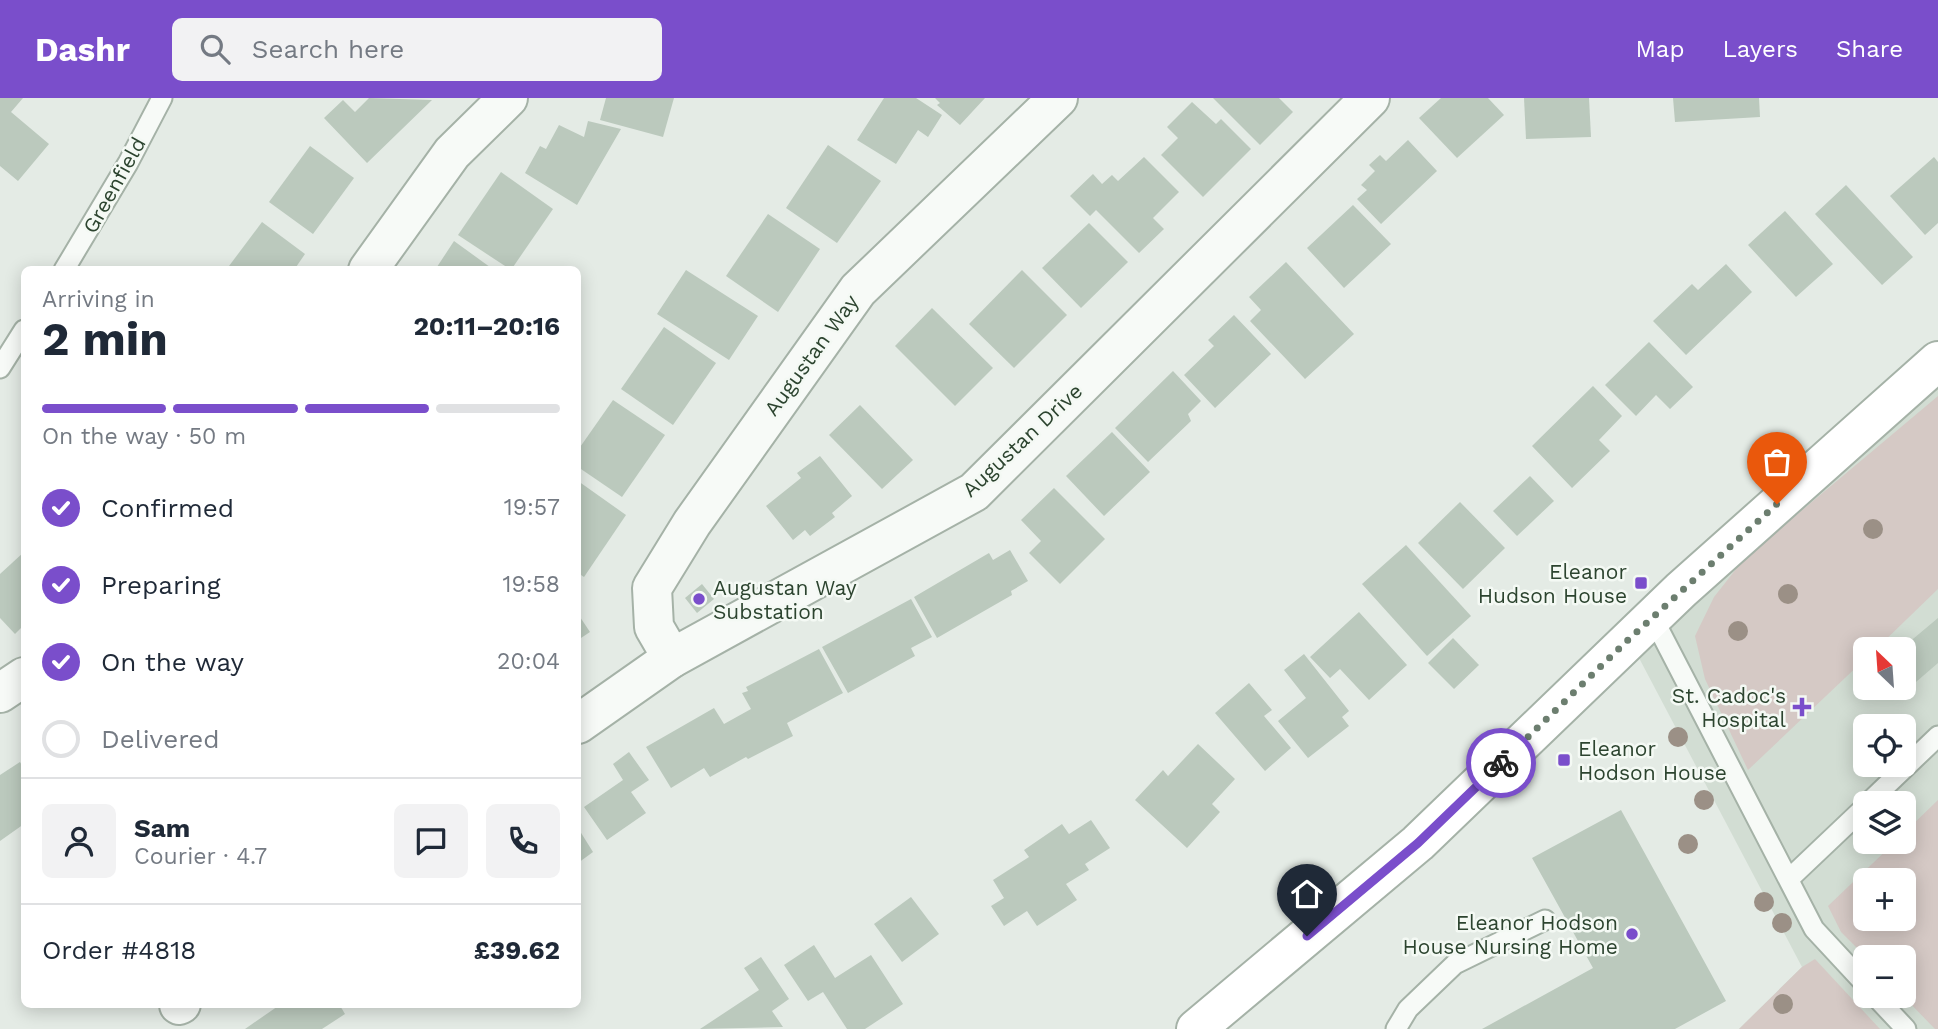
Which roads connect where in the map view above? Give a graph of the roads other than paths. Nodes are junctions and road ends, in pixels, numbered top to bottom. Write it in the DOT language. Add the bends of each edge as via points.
graph roads {
  1 [pos="162,98"];
  2 [pos="508,98"];
  3 [pos="1058,98"];
  4 [pos="1370,98"];
  5 [pos="66,266"];
  6 [pos="371,266"];
  7 [pos="21,335"];
  8 [pos="1938,361"];
  9 [pos="0,368"];
  10 [pos="1653,618"];
  11 [pos="672,658"];
  12 [pos="21,679"];
  13 [pos="0,693"];
  14 [pos="581,722"];
  15 [pos="1938,736"];
  16 [pos="1881,791"];
  17 [pos="1853,817"];
  18 [pos="1789,879"];
  19 [pos="1545,920"];
  20 [pos="1853,971"];
  21 [pos="1886,1008"];
  22 [pos="1199,1028"];
  23 [pos="1396,1029"];
  24 [pos="1906,1029"];
  1 -- 5 [label="lane, Greenfield"];
  2 -- 6 [label="street" via="452,153"];
  3 -- 11 [label="street, Augustan Way" via="858,290 691,523 652,588 654,627"];
  4 -- 11 [label="street, Augustan Drive" via="974,492"];
  7 -- 9 [label="lane"];
  8 -- 10 [label="street"];
  10 -- 18 [label="lane"];
  10 -- 22 [label="street" via="1418,843"];
  11 -- 14 [label="street, Augustan Drive"];
  12 -- 13 [label="street"];
  15 -- 16 [label="lane"];
  17 -- 18 [label="lane"];
  18 -- 20 [label="lane" via="1814,929"];
  19 -- 23 [label="lane" via="1455,964 1408,1009"];
  21 -- 24 [label="lane"];
}
